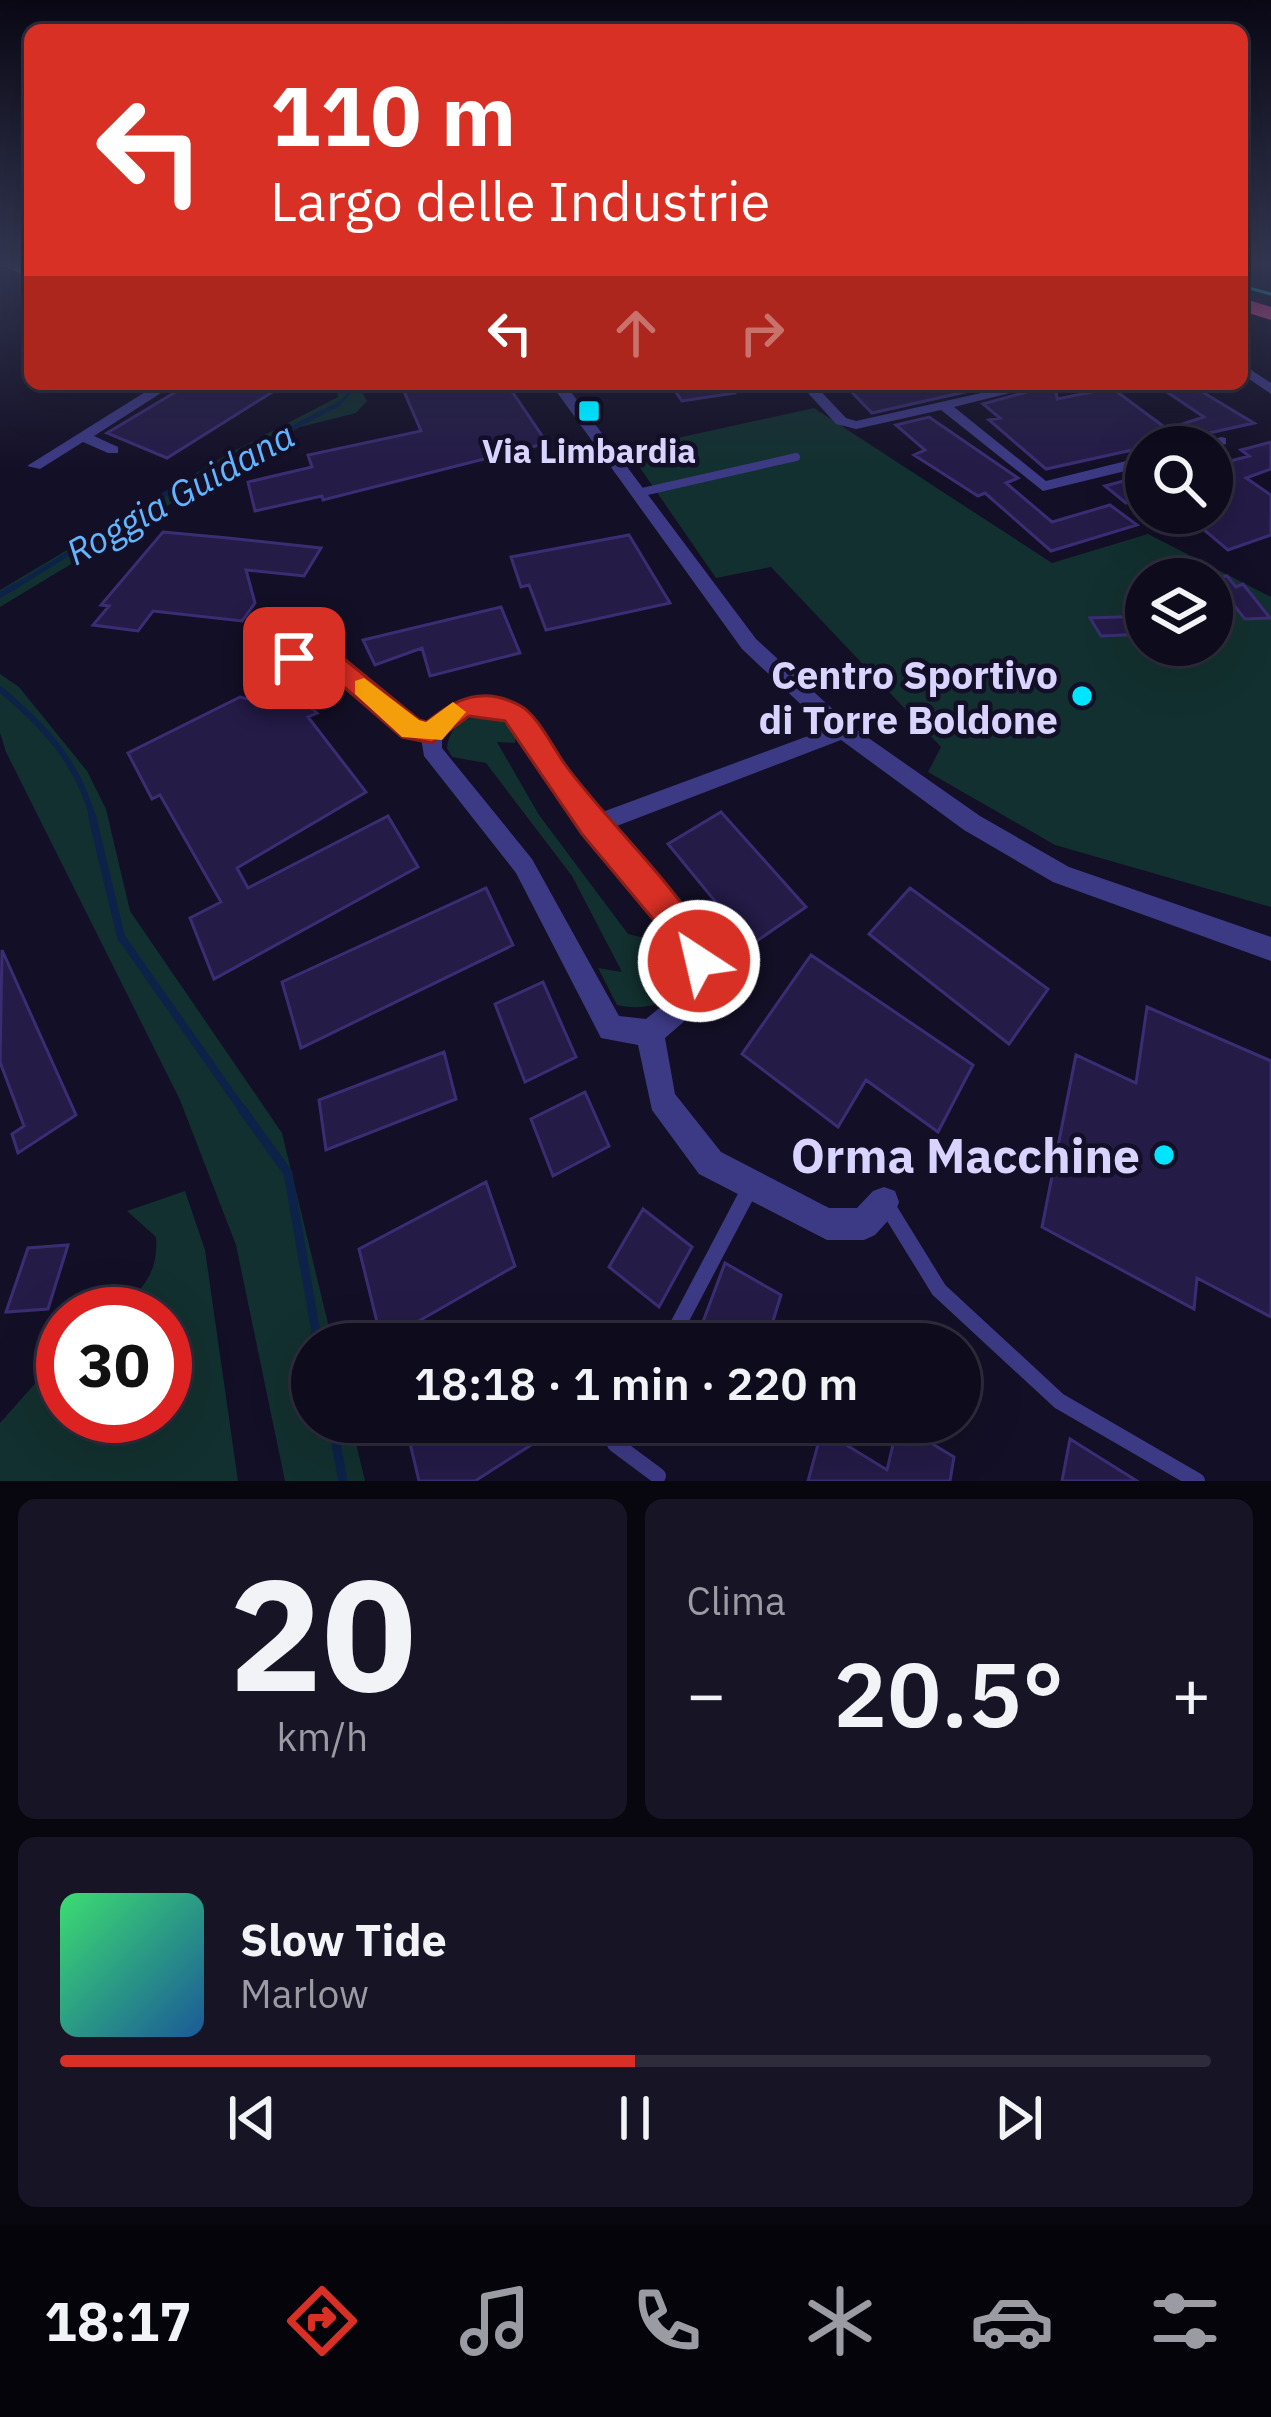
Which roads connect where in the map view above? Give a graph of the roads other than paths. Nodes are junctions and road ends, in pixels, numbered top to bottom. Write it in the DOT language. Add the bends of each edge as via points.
graph roads {
  1 [pos="158,390"];
  2 [pos="562,390"];
  3 [pos="813,390"];
  4 [pos="1013,390"];
  5 [pos="944,406"];
  6 [pos="81,436"];
  7 [pos="113,450"];
  8 [pos="796,457"];
  9 [pos="35,466"];
  10 [pos="1125,467"];
  11 [pos="638,494"];
  12 [pos="294,658"];
  13 [pos="843,731"];
  14 [pos="432,733"];
  15 [pos="592,826"];
  16 [pos="1271,949"];
  17 [pos="650,1033"];
  18 [pos="750,1187"];
  19 [pos="884,1202"];
  20 [pos="679,1323"];
  21 [pos="616,1443"];
  22 [pos="658,1476"];
  23 [pos="1198,1481"];
  1 -- 6 [label="street"];
  2 -- 11 [label="street"];
  3 -- 5 [label="street" via="847,424"];
  4 -- 5 [label="street"];
  5 -- 10 [label="street" via="1036,483"];
  6 -- 7 [label="street"];
  6 -- 9 [label="street"];
  8 -- 11 [label="lane"];
  11 -- 13 [label="street" via="749,644"];
  12 -- 14 [label="street" via="328,659 411,730"];
  13 -- 15 [label="street"];
  13 -- 16 [label="street" via="1061,875"];
  14 -- 15 [label="street" via="463,707 515,714"];
  14 -- 17 [label="street" via="430,751 524,866 610,1028"];
  15 -- 17 [label="street" via="684,932 699,961 686,1003"];
  17 -- 18 [label="street" via="662,1100 710,1162"];
  18 -- 19 [label="street" via="827,1224 864,1224"];
  18 -- 20 [label="lane"];
  19 -- 23 [label="lane" via="939,1290 1059,1402"];
  21 -- 22 [label="lane"];
}
